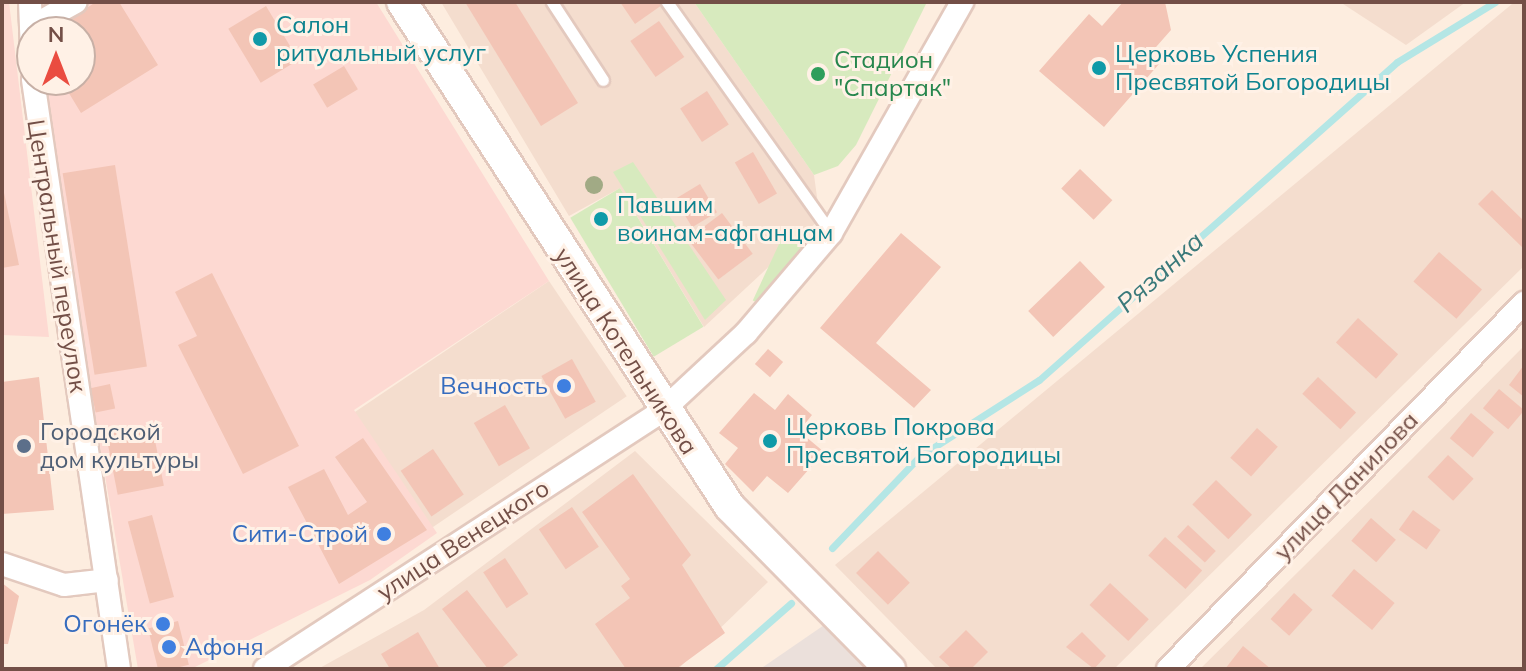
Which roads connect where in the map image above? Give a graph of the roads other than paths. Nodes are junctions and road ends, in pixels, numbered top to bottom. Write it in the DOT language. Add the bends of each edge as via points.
graph roads {
  1 [pos="76,2"];
  2 [pos="402,2"];
  3 [pos="552,2"];
  4 [pos="667,2"];
  5 [pos="962,2"];
  6 [pos="51,16"];
  7 [pos="603,80"];
  8 [pos="35,96"];
  9 [pos="831,233"];
  10 [pos="1524,303"];
  11 [pos="662,411"];
  12 [pos="2,564"];
  13 [pos="107,580"];
  14 [pos="119,669"];
  15 [pos="265,669"];
  16 [pos="890,669"];
  17 [pos="1168,669"];
  1 -- 6 [label="street"];
  2 -- 11 [label="street, улица Котельникова"];
  3 -- 7 [label="lane"];
  4 -- 9 [label="lane"];
  5 -- 9 [label="street, улица Венецкого"];
  8 -- 13 [label="street, Центральный переулок"];
  9 -- 11 [label="street, улица Венецкого" via="746,333"];
  10 -- 17 [label="street, улица Данилова"];
  11 -- 15 [label="street, улица Венецкого"];
  11 -- 16 [label="street, улица Котельникова" via="730,507"];
  12 -- 13 [label="street" via="64,585"];
  13 -- 14 [label="street, Центральный переулок"];
}
